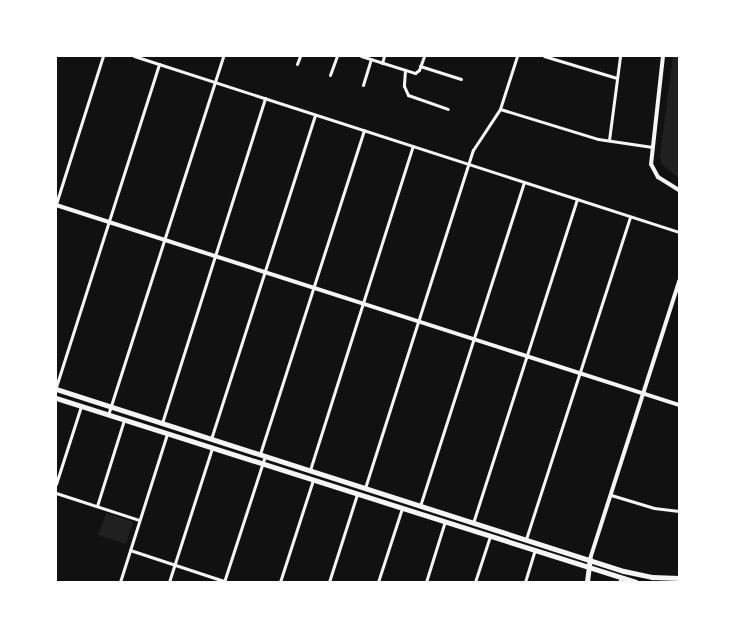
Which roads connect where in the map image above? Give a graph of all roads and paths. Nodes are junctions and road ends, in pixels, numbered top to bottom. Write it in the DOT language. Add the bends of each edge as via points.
graph roads {
  1 [pos="103,56"];
  2 [pos="134,56"];
  3 [pos="223,56"];
  4 [pos="300,56"];
  5 [pos="337,56"];
  6 [pos="361,56"];
  7 [pos="384,56"];
  8 [pos="424,56"];
  9 [pos="517,56"];
  10 [pos="544,56"];
  11 [pos="620,56"];
  12 [pos="663,56"];
  13 [pos="371,59"];
  14 [pos="382,63"];
  15 [pos="159,64"];
  16 [pos="297,64"];
  17 [pos="420,66"];
  18 [pos="405,70"];
  19 [pos="330,75"];
  20 [pos="617,78"];
  21 [pos="461,79"];
  22 [pos="214,82"];
  23 [pos="363,85"];
  24 [pos="265,98"];
  25 [pos="448,109"];
  26 [pos="500,110"];
  27 [pos="315,114"];
  28 [pos="364,130"];
  29 [pos="609,140"];
  30 [pos="413,146"];
  31 [pos="652,147"];
  32 [pos="469,164"];
  33 [pos="524,182"];
  34 [pos="679,190"];
  35 [pos="577,199"];
  36 [pos="56,204"];
  37 [pos="630,216"];
  38 [pos="109,222"];
  39 [pos="679,232"];
  40 [pos="164,240"];
  41 [pos="215,256"];
  42 [pos="264,272"];
  43 [pos="679,281"];
  44 [pos="314,288"];
  45 [pos="363,304"];
  46 [pos="418,322"];
  47 [pos="473,339"];
  48 [pos="526,356"];
  49 [pos="579,373"];
  50 [pos="56,388"];
  51 [pos="643,394"];
  52 [pos="56,398"];
  53 [pos="679,405"];
  54 [pos="81,406"];
  55 [pos="110,407"];
  56 [pos="108,415"];
  57 [pos="124,420"];
  58 [pos="162,423"];
  59 [pos="167,434"];
  60 [pos="211,439"];
  61 [pos="212,448"];
  62 [pos="263,455"];
  63 [pos="262,464"];
  64 [pos="310,470"];
  65 [pos="313,480"];
  66 [pos="56,484"];
  67 [pos="365,488"];
  68 [pos="56,493"];
  69 [pos="357,494"];
  70 [pos="611,495"];
  71 [pos="97,506"];
  72 [pos="420,506"];
  73 [pos="402,508"];
  74 [pos="679,511"];
  75 [pos="140,520"];
  76 [pos="445,521"];
  77 [pos="473,523"];
  78 [pos="490,536"];
  79 [pos="526,539"];
  80 [pos="130,550"];
  81 [pos="535,550"];
  82 [pos="590,559"];
  83 [pos="175,564"];
  84 [pos="588,568"];
  85 [pos="679,578"];
  86 [pos="620,580"];
  87 [pos="120,582"];
  88 [pos="169,582"];
  89 [pos="225,582"];
  90 [pos="280,582"];
  91 [pos="329,582"];
  92 [pos="378,582"];
  93 [pos="426,582"];
  94 [pos="475,582"];
  95 [pos="525,582"];
  96 [pos="587,582"];
  97 [pos="636,582"];
  1 -- 36 [label="street"];
  2 -- 15 [label="street"];
  3 -- 22 [label="street"];
  4 -- 16 [label="street"];
  5 -- 19 [label="street"];
  6 -- 13 [label="street"];
  7 -- 14 [label="street"];
  8 -- 17 [label="street"];
  9 -- 26 [label="street"];
  10 -- 20 [label="street"];
  11 -- 20 [label="street"];
  12 -- 31 [label="street"];
  13 -- 14 [label="street"];
  13 -- 23 [label="street"];
  14 -- 18 [label="street"];
  15 -- 22 [label="street"];
  15 -- 38 [label="street"];
  17 -- 18 [label="street" via="416,72"];
  17 -- 21 [label="street"];
  18 -- 25 [label="street" via="404,86 408,95"];
  20 -- 29 [label="street"];
  22 -- 24 [label="street"];
  22 -- 40 [label="street"];
  24 -- 27 [label="street"];
  24 -- 41 [label="street"];
  26 -- 29 [label="street"];
  26 -- 32 [label="street" via="476,143"];
  27 -- 28 [label="street"];
  27 -- 42 [label="street"];
  28 -- 30 [label="street"];
  28 -- 44 [label="street"];
  29 -- 31 [label="street"];
  30 -- 32 [label="street"];
  30 -- 45 [label="street"];
  31 -- 34 [label="street" via="650,160 654,171 661,180"];
  32 -- 33 [label="street"];
  32 -- 46 [label="street"];
  33 -- 35 [label="street"];
  33 -- 47 [label="street"];
  35 -- 37 [label="street"];
  35 -- 48 [label="street"];
  36 -- 38 [label="street"];
  37 -- 39 [label="street"];
  37 -- 49 [label="street"];
  38 -- 40 [label="street"];
  38 -- 50 [label="street"];
  40 -- 41 [label="street"];
  40 -- 55 [label="street"];
  41 -- 42 [label="street"];
  41 -- 58 [label="street"];
  42 -- 44 [label="street"];
  42 -- 60 [label="street"];
  43 -- 51 [label="street"];
  44 -- 45 [label="street"];
  44 -- 62 [label="street"];
  45 -- 46 [label="street"];
  45 -- 64 [label="street"];
  46 -- 47 [label="street"];
  46 -- 67 [label="street"];
  47 -- 48 [label="street"];
  47 -- 72 [label="street"];
  48 -- 49 [label="street"];
  48 -- 77 [label="street"];
  49 -- 51 [label="street"];
  49 -- 79 [label="street"];
  50 -- 55 [label="main road"];
  51 -- 53 [label="street"];
  51 -- 70 [label="street"];
  52 -- 54 [label="main road"];
  54 -- 56 [label="main road"];
  54 -- 66 [label="street"];
  55 -- 56 [label="street"];
  55 -- 58 [label="main road"];
  56 -- 57 [label="main road"];
  57 -- 59 [label="main road"];
  57 -- 71 [label="street"];
  58 -- 60 [label="main road"];
  59 -- 61 [label="main road"];
  59 -- 75 [label="street"];
  60 -- 62 [label="main road"];
  61 -- 63 [label="main road"];
  61 -- 83 [label="street"];
  62 -- 63 [label="street"];
  62 -- 64 [label="main road"];
  63 -- 65 [label="main road"];
  63 -- 89 [label="street"];
  64 -- 67 [label="main road"];
  65 -- 69 [label="main road"];
  65 -- 90 [label="street"];
  67 -- 72 [label="main road"];
  68 -- 71 [label="street"];
  69 -- 73 [label="main road"];
  69 -- 91 [label="street"];
  70 -- 74 [label="street" via="654,508"];
  70 -- 82 [label="street"];
  71 -- 75 [label="street"];
  72 -- 77 [label="main road"];
  73 -- 76 [label="main road"];
  73 -- 92 [label="street"];
  75 -- 80 [label="street"];
  76 -- 78 [label="main road"];
  76 -- 93 [label="street"];
  77 -- 79 [label="main road"];
  78 -- 81 [label="main road"];
  78 -- 94 [label="street"];
  79 -- 82 [label="main road"];
  80 -- 83 [label="street"];
  80 -- 87 [label="street"];
  81 -- 84 [label="main road"];
  81 -- 95 [label="street"];
  82 -- 84 [label="main road"];
  82 -- 85 [label="main road" via="638,574"];
  83 -- 88 [label="street"];
  83 -- 89 [label="street"];
  84 -- 86 [label="main road"];
  84 -- 96 [label="main road"];
  86 -- 97 [label="main road"];
}
